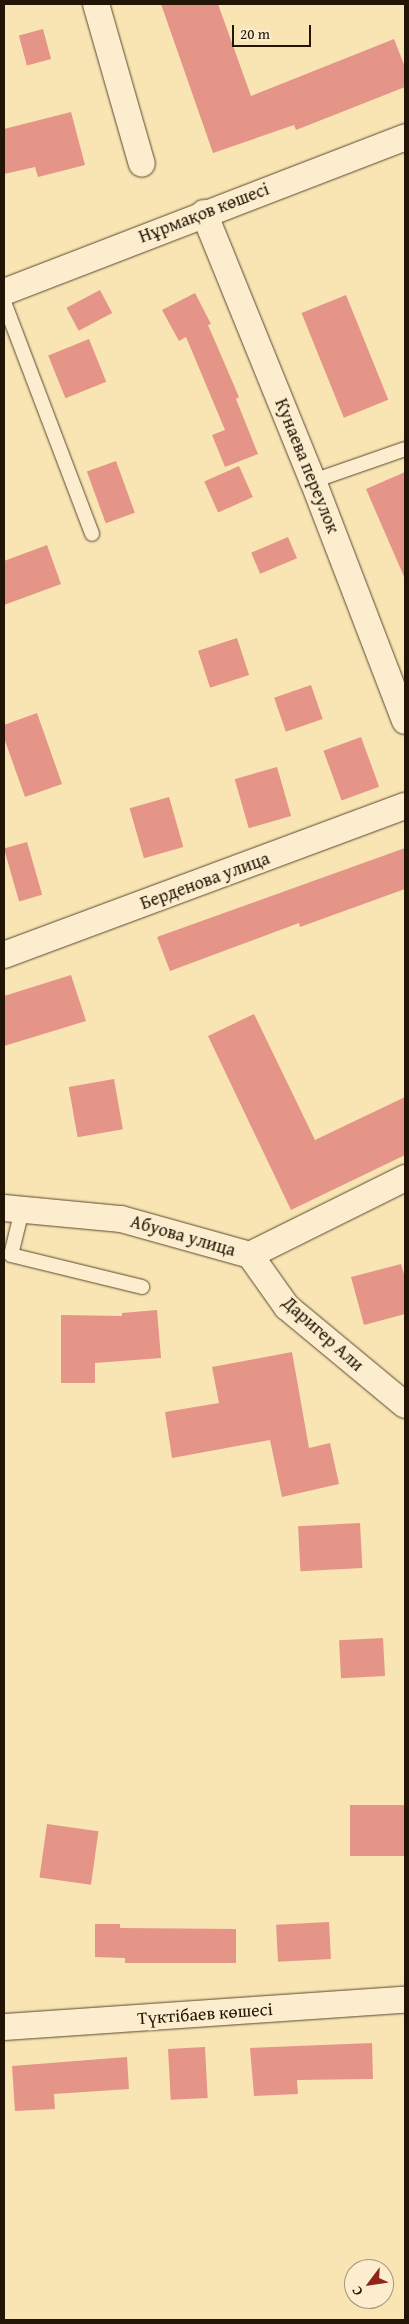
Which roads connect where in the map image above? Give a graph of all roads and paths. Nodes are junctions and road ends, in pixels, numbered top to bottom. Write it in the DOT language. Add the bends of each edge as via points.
graph roads {
  1 [pos="96,4"];
  2 [pos="405,137"];
  3 [pos="142,164"];
  4 [pos="204,213"];
  5 [pos="4,292"];
  6 [pos="4,302"];
  7 [pos="405,449"];
  8 [pos="314,481"];
  9 [pos="92,534"];
  10 [pos="405,721"];
  11 [pos="405,806"];
  12 [pos="4,955"];
  13 [pos="405,1178"];
  14 [pos="13,1209"];
  15 [pos="250,1255"];
  16 [pos="142,1287"];
  17 [pos="405,1405"];
  18 [pos="405,2000"];
  19 [pos="4,2027"];
  1 -- 3 [label="street"];
  2 -- 4 [label="street, Нұрмақов көшесі"];
  4 -- 5 [label="street, Нұрмақов көшесі"];
  4 -- 8 [label="street, Кунаева переулок"];
  6 -- 9 [label="lane"];
  7 -- 8 [label="lane"];
  8 -- 10 [label="street, Кунаева переулок"];
  11 -- 12 [label="street, Берденова улица"];
  13 -- 15 [label="street, Абуова улица"];
  14 -- 15 [label="street, Абуова улица" via="121,1219"];
  14 -- 16 [label="lane" via="11,1256"];
  15 -- 17 [label="street, Даригер Али" via="287,1307"];
  18 -- 19 [label="street, Түктібаев көшесі"];
}
